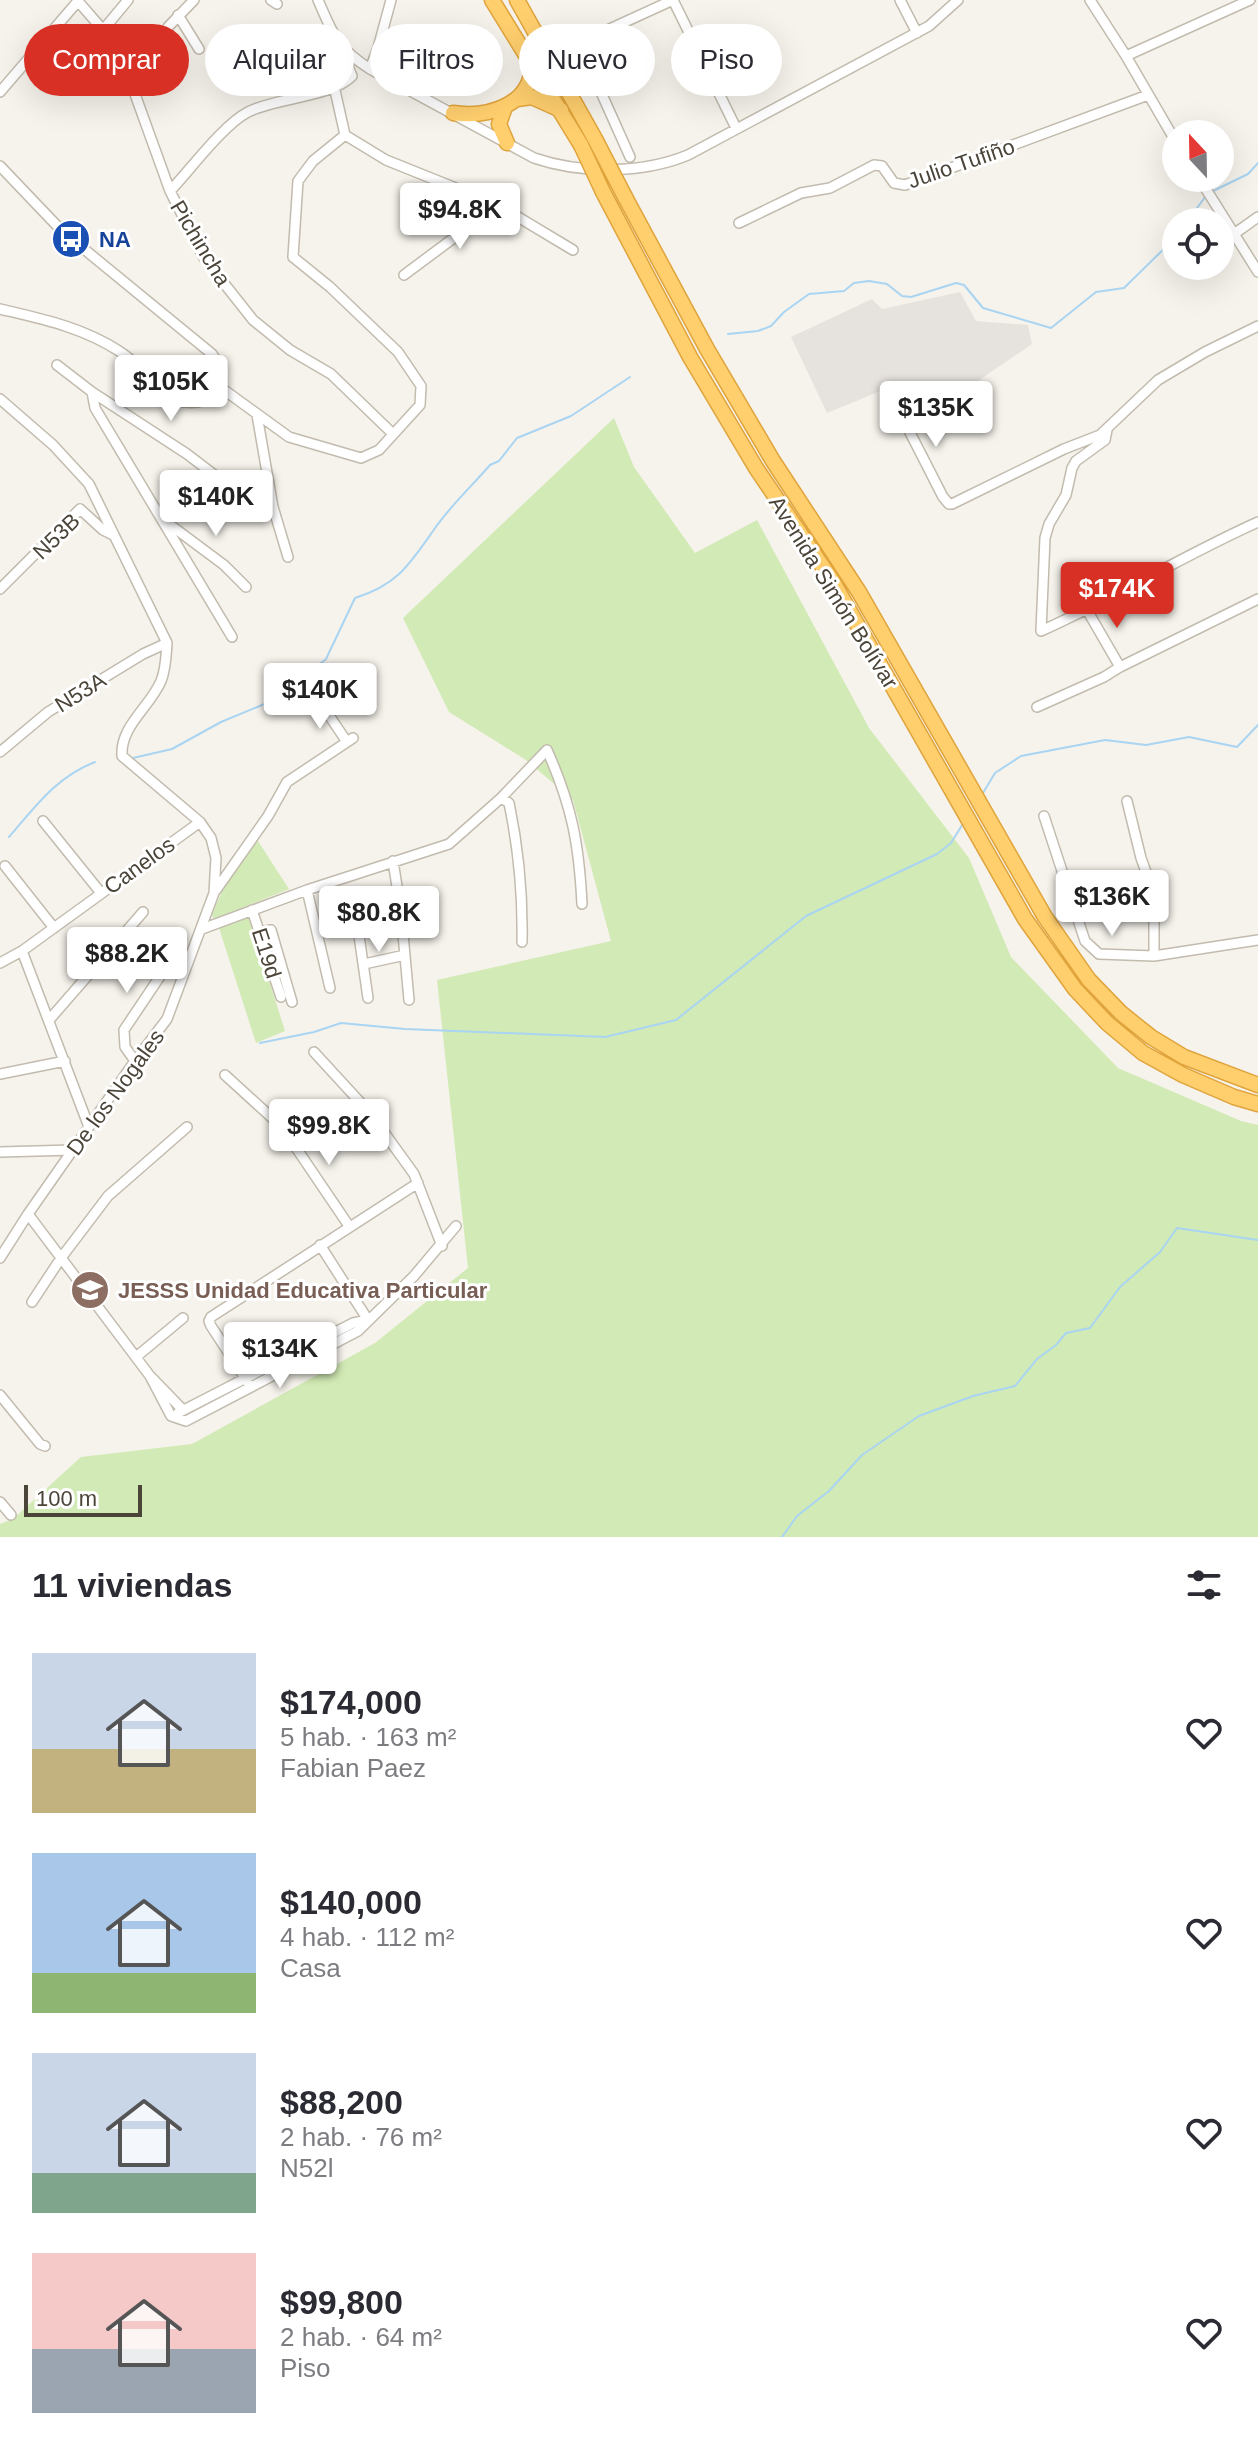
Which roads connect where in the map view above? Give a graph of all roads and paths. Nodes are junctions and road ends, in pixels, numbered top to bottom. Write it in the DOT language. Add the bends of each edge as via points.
graph roads {
  1 [pos="128,0"];
  2 [pos="194,0"];
  3 [pos="318,0"];
  4 [pos="492,0"];
  5 [pos="517,0"];
  6 [pos="673,0"];
  7 [pos="900,0"];
  8 [pos="958,0"];
  9 [pos="1090,0"];
  10 [pos="1250,0"];
  11 [pos="78,1"];
  12 [pos="392,1"];
  13 [pos="178,15"];
  14 [pos="97,24"];
  15 [pos="111,24"];
  16 [pos="170,24"];
  17 [pos="329,24"];
  18 [pos="385,24"];
  19 [pos="917,33"];
  20 [pos="519,42"];
  21 [pos="199,49"];
  22 [pos="1126,56"];
  23 [pos="354,59"];
  24 [pos="370,69"];
  25 [pos="0,92"];
  26 [pos="519,95"];
  27 [pos="1148,95"];
  28 [pos="137,96"];
  29 [pos="300,96"];
  30 [pos="336,96"];
  31 [pos="421,96"];
  32 [pos="552,96"];
  33 [pos="511,103"];
  34 [pos="561,111"];
  35 [pos="453,113"];
  36 [pos="1163,120"];
  37 [pos="736,128"];
  38 [pos="345,135"];
  39 [pos="507,143"];
  40 [pos="630,157"];
  41 [pos="0,166"];
  42 [pos="170,191"];
  43 [pos="498,205"];
  44 [pos="1258,217"];
  45 [pos="739,223"];
  46 [pos="1234,234"];
  47 [pos="573,250"];
  48 [pos="1258,272"];
  49 [pos="404,275"];
  50 [pos="0,309"];
  51 [pos="1258,326"];
  52 [pos="57,365"];
  53 [pos="220,387"];
  54 [pos="92,392"];
  55 [pos="0,399"];
  56 [pos="898,409"];
  57 [pos="257,415"];
  58 [pos="1107,430"];
  59 [pos="393,434"];
  60 [pos="273,507"];
  61 [pos="161,518"];
  62 [pos="1258,522"];
  63 [pos="114,535"];
  64 [pos="288,557"];
  65 [pos="246,587"];
  66 [pos="0,589"];
  67 [pos="1258,599"];
  68 [pos="1087,610"];
  69 [pos="232,637"];
  70 [pos="167,643"];
  71 [pos="1120,667"];
  72 [pos="320,702"];
  73 [pos="1037,707"];
  74 [pos="0,752"];
  75 [pos="501,798"];
  76 [pos="1127,801"];
  77 [pos="1044,816"];
  78 [pos="43,821"];
  79 [pos="200,822"];
  80 [pos="393,861"];
  81 [pos="5,866"];
  82 [pos="307,890"];
  83 [pos="101,893"];
  84 [pos="214,893"];
  85 [pos="582,904"];
  86 [pos="252,910"];
  87 [pos="143,912"];
  88 [pos="401,912"];
  89 [pos="54,928"];
  90 [pos="202,929"];
  91 [pos="260,932"];
  92 [pos="1258,940"];
  93 [pos="522,942"];
  94 [pos="22,951"];
  95 [pos="175,954"];
  96 [pos="405,955"];
  97 [pos="1154,956"];
  98 [pos="0,963"];
  99 [pos="364,964"];
  100 [pos="330,988"];
  101 [pos="281,997"];
  102 [pos="368,998"];
  103 [pos="409,1000"];
  104 [pos="292,1002"];
  105 [pos="50,1019"];
  106 [pos="314,1052"];
  107 [pos="65,1061"];
  108 [pos="135,1061"];
  109 [pos="0,1074"];
  110 [pos="225,1075"];
  111 [pos="1258,1085"];
  112 [pos="1258,1104"];
  113 [pos="89,1127"];
  114 [pos="187,1127"];
  115 [pos="73,1150"];
  116 [pos="0,1152"];
  117 [pos="418,1183"];
  118 [pos="28,1214"];
  119 [pos="349,1226"];
  120 [pos="456,1226"];
  121 [pos="320,1245"];
  122 [pos="442,1246"];
  123 [pos="1,1255"];
  124 [pos="61,1258"];
  125 [pos="32,1302"];
  126 [pos="183,1318"];
  127 [pos="368,1320"];
  128 [pos="136,1357"];
  129 [pos="150,1376"];
  130 [pos="248,1383"];
  131 [pos="0,1395"];
  132 [pos="183,1410"];
  133 [pos="171,1416"];
  134 [pos="45,1446"];
  135 [pos="0,1502"];
  136 [pos="11,1515"];
  1 -- 15 [label="street"];
  2 -- 13 [label="street"];
  3 -- 17 [label="street"];
  4 -- 20 [label="highway, Avenida Simón Bolívar"];
  5 -- 111 [label="highway, Avenida Simón Bolívar, bridge" via="714,362 859,592 1045,917 1096,989 1151,1037 1184,1057"];
  6 -- 37 [label="street"];
  6 -- 40 [label="street" via="579,43"];
  7 -- 19 [label="street"];
  8 -- 19 [label="street"];
  9 -- 22 [label="street"];
  10 -- 22 [label="street"];
  11 -- 14 [label="street, Pichincha"];
  11 -- 25 [label="street"];
  12 -- 18 [label="street"];
  13 -- 16 [label="street"];
  13 -- 21 [label="street"];
  19 -- 37 [label="street"];
  22 -- 27 [label="street"];
  23 -- 24 [label="street"];
  26 -- 33 [label="highway"];
  27 -- 36 [label="street"];
  27 -- 45 [label="street, Julio Tufiño" via="905,185 894,183 882,166 874,165"];
  28 -- 42 [label="street, Pichincha"];
  29 -- 42 [label="street" via="242,116"];
  30 -- 38 [label="street"];
  31 -- 35 [label="street"];
  32 -- 34 [label="highway, Avenida Simón Bolívar"];
  33 -- 34 [label="highway" via="527,97"];
  33 -- 35 [label="highway" via="480,115"];
  33 -- 39 [label="highway" via="499,124"];
  34 -- 112 [label="highway, Avenida Simón Bolívar, bridge" via="690,357 833,582 1025,919 1089,1007 1143,1053"];
  35 -- 39 [label="street"];
  37 -- 39 [label="street" via="688,155 647,167 569,167 534,158"];
  38 -- 43 [label="street" via="404,168"];
  38 -- 59 [label="street" via="298,181 292,253 398,352 418,380 420,405"];
  41 -- 53 [label="street" via="62,231 212,354 222,372"];
  42 -- 59 [label="street, Pichincha" via="204,258 253,320 331,374"];
  43 -- 47 [label="street"];
  43 -- 49 [label="street"];
  44 -- 46 [label="street"];
  46 -- 48 [label="street"];
  50 -- 53 [label="street" via="88,333 184,402 206,400"];
  51 -- 58 [label="street" via="1158,380"];
  52 -- 54 [label="street"];
  53 -- 57 [label="street"];
  54 -- 60 [label="street" via="251,503"];
  54 -- 61 [label="street" via="95,408"];
  55 -- 63 [label="street" via="81,474"];
  56 -- 58 [label="street" via="949,504"];
  57 -- 59 [label="street" via="297,440 361,458 379,450"];
  57 -- 60 [label="street"];
  58 -- 68 [label="street" via="1105,440 1076,461 1066,495 1049,524 1041,631"];
  60 -- 64 [label="street"];
  61 -- 65 [label="street"];
  61 -- 69 [label="street"];
  62 -- 68 [label="street"];
  63 -- 66 [label="street, N53B" via="80,509"];
  63 -- 70 [label="street"];
  67 -- 71 [label="street"];
  68 -- 71 [label="street"];
  70 -- 74 [label="street, N53A" via="48,712"];
  70 -- 79 [label="street, De los Nogales" via="160,684 127,732 122,756"];
  71 -- 73 [label="street"];
  72 -- 84 [label="street" via="350,740 287,782"];
  75 -- 80 [label="street" via="456,840"];
  75 -- 85 [label="street" via="547,750 576,833"];
  75 -- 93 [label="street" via="509,803 518,846"];
  76 -- 97 [label="street" via="1154,894"];
  77 -- 97 [label="street" via="1088,947 1099,954"];
  78 -- 83 [label="street"];
  79 -- 83 [label="street, Canelos"];
  79 -- 84 [label="street, De los Nogales" via="216,858"];
  80 -- 82 [label="street"];
  80 -- 88 [label="street"];
  81 -- 89 [label="street"];
  82 -- 86 [label="street"];
  82 -- 100 [label="street"];
  83 -- 89 [label="street, Canelos"];
  84 -- 90 [label="street, De los Nogales"];
  86 -- 90 [label="street"];
  86 -- 91 [label="street, E19d"];
  87 -- 105 [label="street"];
  88 -- 96 [label="street"];
  88 -- 99 [label="street" via="357,919"];
  89 -- 94 [label="street, Canelos"];
  90 -- 108 [label="street, De los Nogales" via="167,1019"];
  91 -- 101 [label="street, E19d"];
  91 -- 104 [label="street" via="271,930"];
  92 -- 97 [label="street"];
  94 -- 98 [label="street, Canelos"];
  94 -- 105 [label="street"];
  95 -- 108 [label="street" via="124,1030 125,1047"];
  96 -- 99 [label="street"];
  96 -- 103 [label="street"];
  99 -- 102 [label="street"];
  105 -- 107 [label="street"];
  106 -- 117 [label="street" via="370,1113"];
  107 -- 109 [label="street"];
  107 -- 113 [label="street"];
  108 -- 113 [label="street, De los Nogales"];
  110 -- 119 [label="street" via="282,1127"];
  113 -- 115 [label="street, De los Nogales"];
  114 -- 124 [label="street" via="108,1196"];
  115 -- 116 [label="street"];
  115 -- 118 [label="street, De los Nogales"];
  117 -- 119 [label="street"];
  117 -- 122 [label="street"];
  118 -- 123 [label="street, De los Nogales"];
  118 -- 124 [label="street"];
  119 -- 121 [label="street"];
  120 -- 122 [label="street"];
  121 -- 127 [label="street"];
  121 -- 130 [label="street" via="211,1317 211,1326"];
  122 -- 127 [label="street"];
  124 -- 125 [label="street"];
  124 -- 128 [label="street"];
  126 -- 128 [label="street"];
  127 -- 130 [label="street" via="358,1331"];
  128 -- 129 [label="street"];
  129 -- 132 [label="street"];
  129 -- 133 [label="street"];
  130 -- 132 [label="street"];
  130 -- 133 [label="street" via="186,1421"];
  131 -- 134 [label="street"];
  132 -- 133 [label="street"];
  135 -- 136 [label="street"];
}
